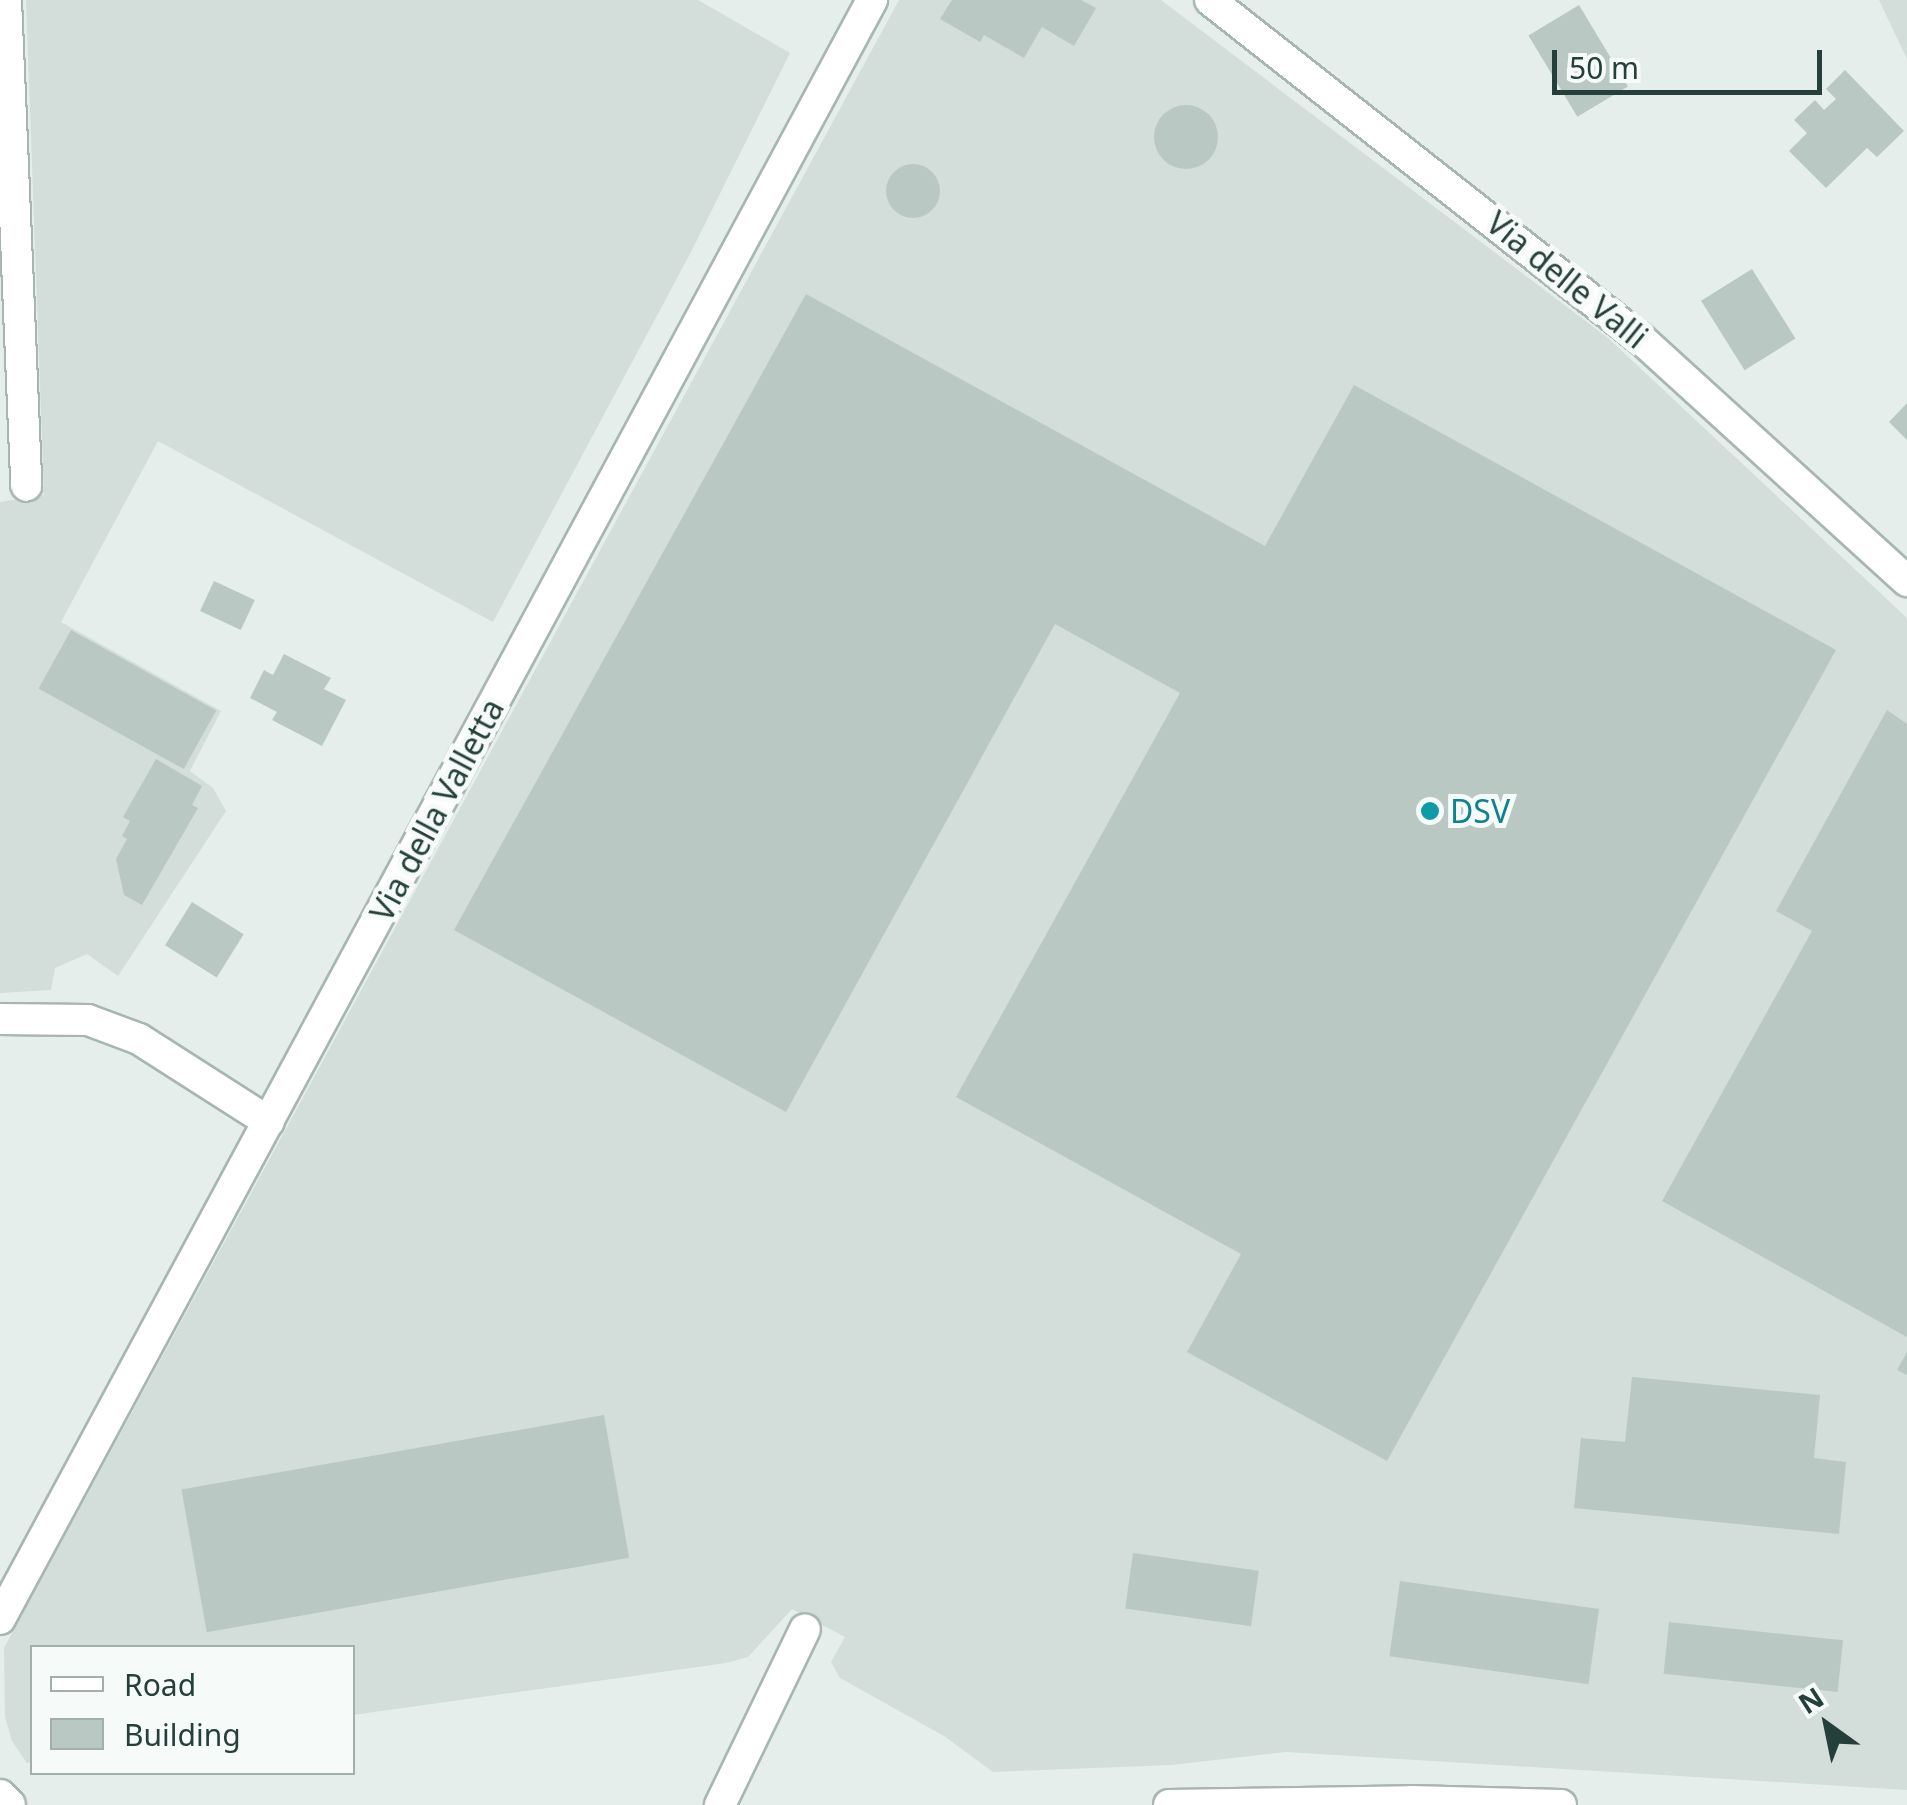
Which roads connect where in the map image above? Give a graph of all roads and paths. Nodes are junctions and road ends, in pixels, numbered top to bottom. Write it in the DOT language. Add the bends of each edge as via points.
graph roads {
  1 [pos="6,0"];
  2 [pos="872,0"];
  3 [pos="1210,0"];
  4 [pos="26,486"];
  5 [pos="1907,581"];
  6 [pos="0,1019"];
  7 [pos="269,1122"];
  8 [pos="0,1619"];
  9 [pos="805,1629"];
  10 [pos="0,1795"];
  11 [pos="10,1805"];
  12 [pos="720,1805"];
  13 [pos="1170,1805"];
  14 [pos="1561,1805"];
  1 -- 4 [label="street"];
  2 -- 7 [label="street, Via della Valletta"];
  3 -- 5 [label="street, Via delle Valli" via="1641,340"];
  6 -- 7 [label="street" via="88,1020 139,1039"];
  7 -- 8 [label="street, Via della Valletta"];
  9 -- 12 [label="street"];
  10 -- 11 [label="street"];
  13 -- 14 [label="street"];
}
